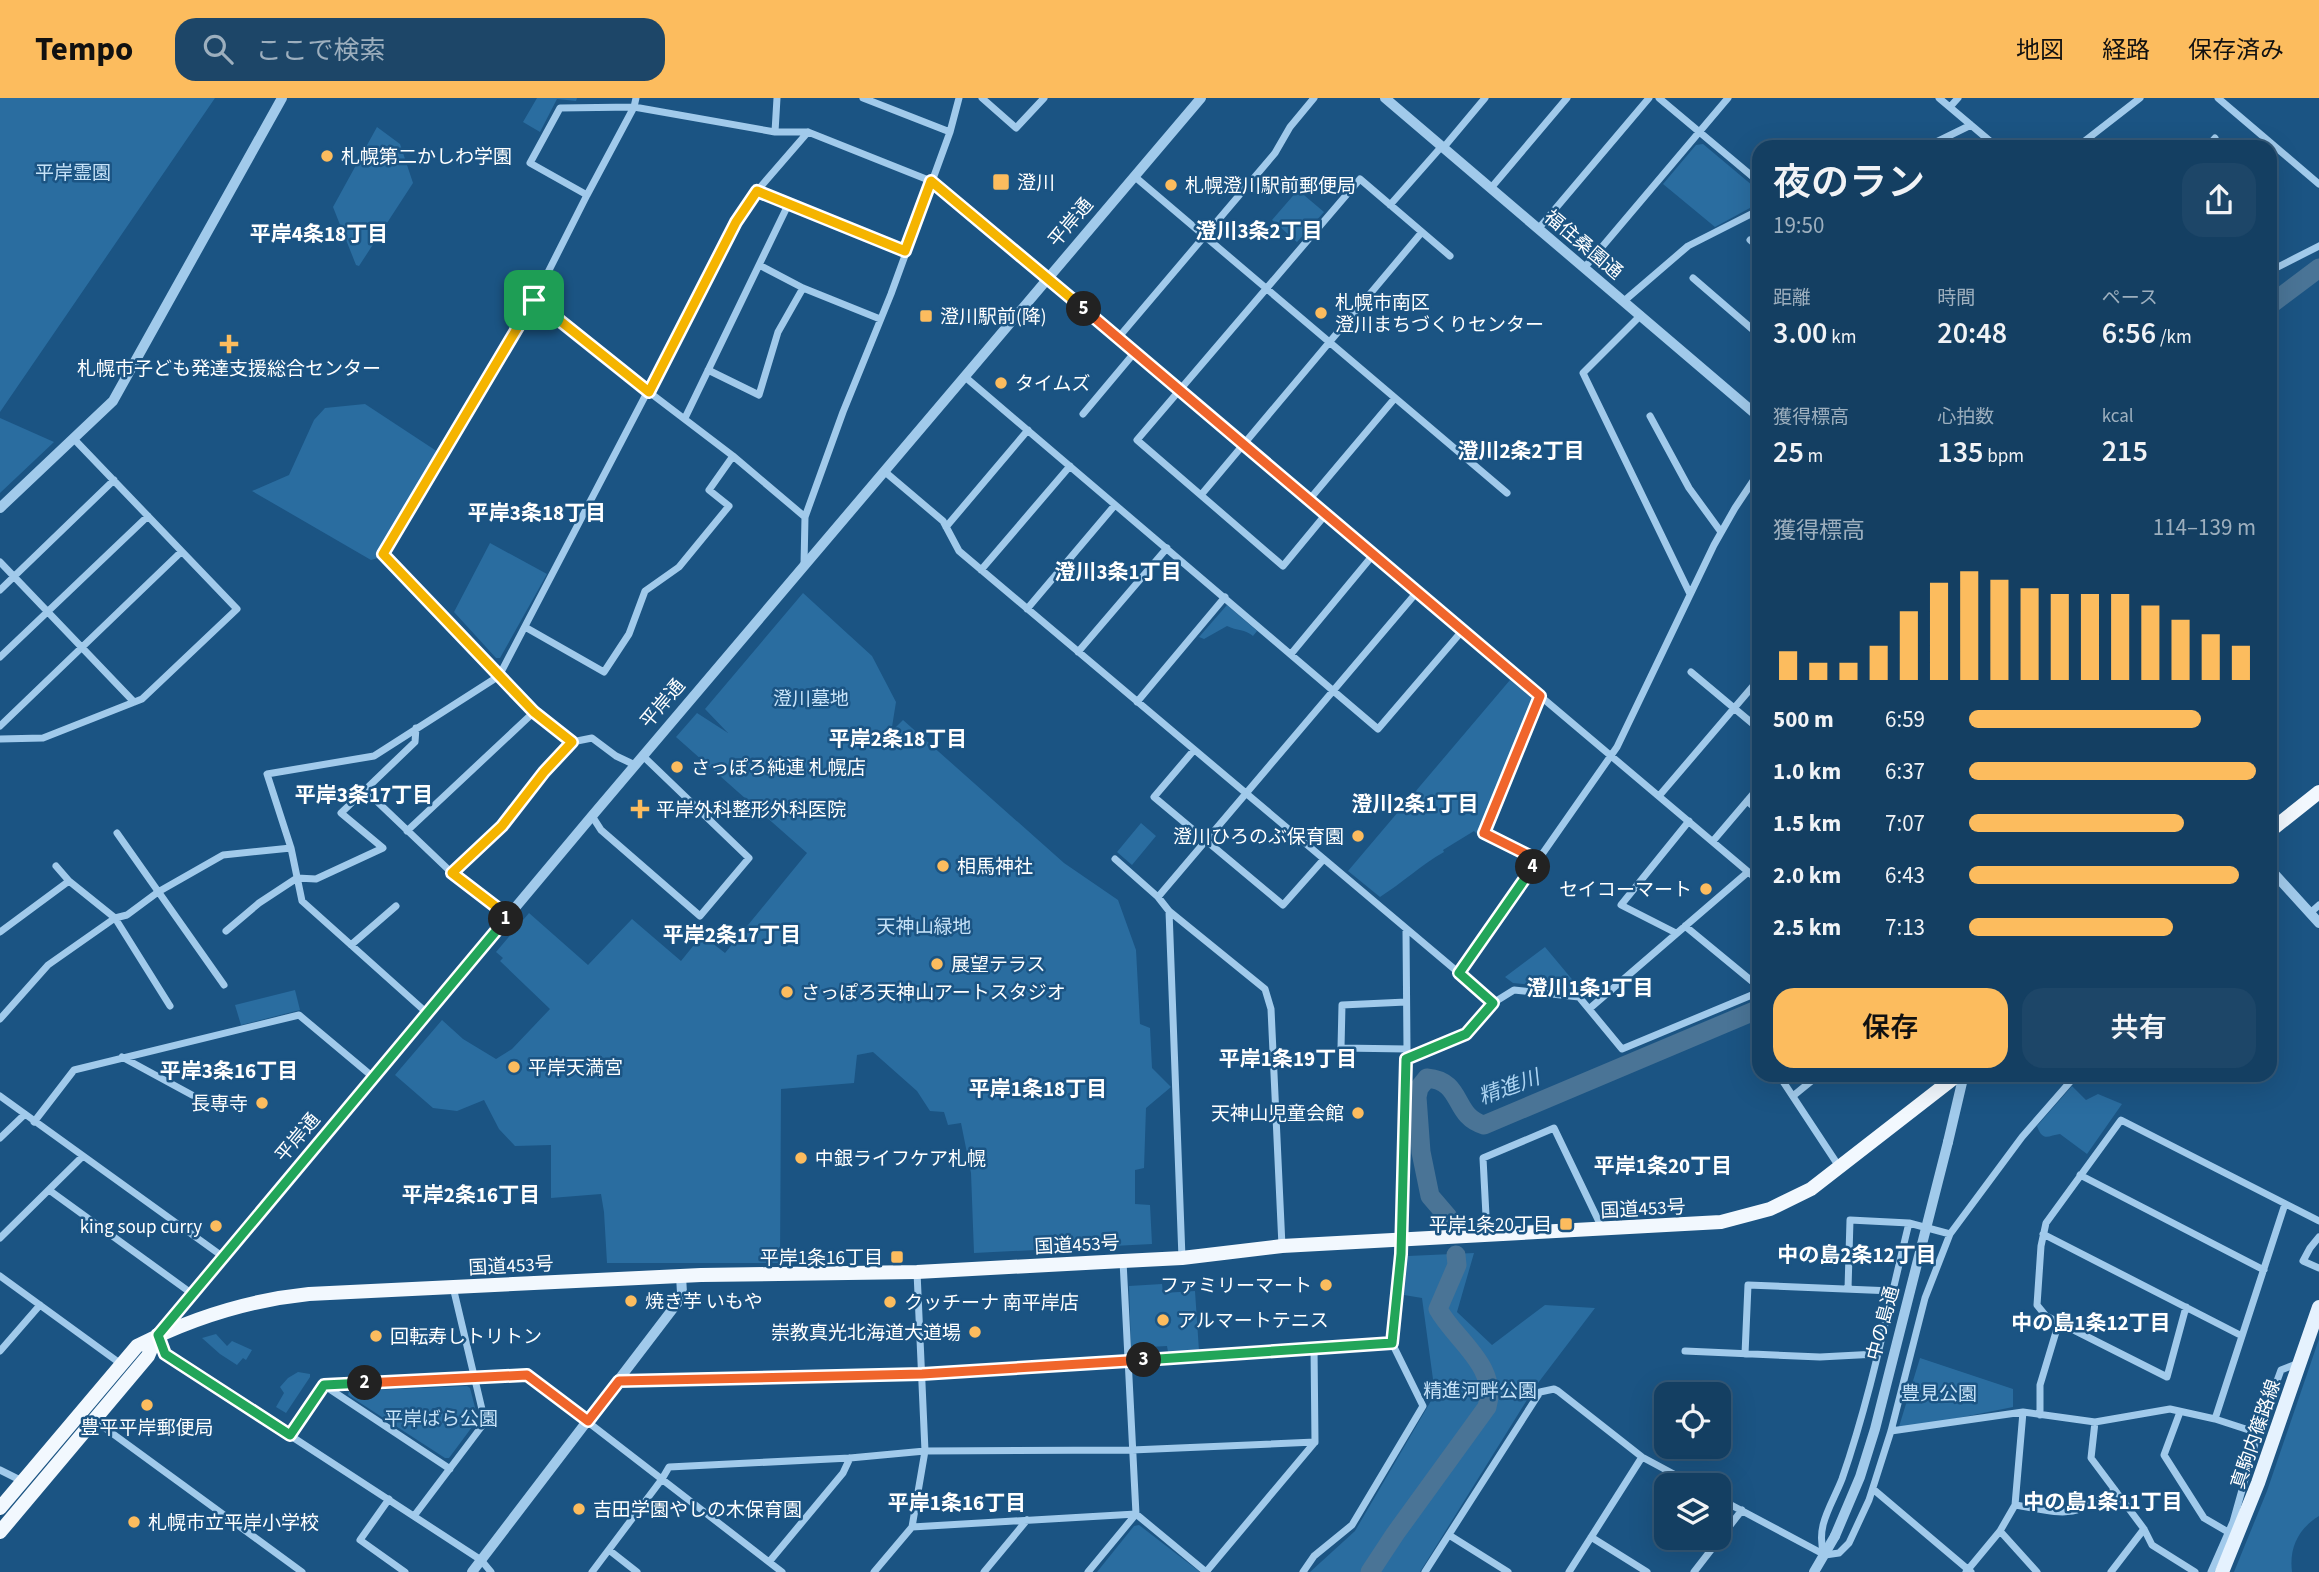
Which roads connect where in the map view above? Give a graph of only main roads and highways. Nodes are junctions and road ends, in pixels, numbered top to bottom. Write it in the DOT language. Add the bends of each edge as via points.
graph roads {
  1 [pos="2319,792"];
  2 [pos="2277,825"];
  3 [pos="1951,1082"];
  4 [pos="2319,1307"];
  5 [pos="158,1335"];
  6 [pos="0,1508"];
  7 [pos="0,1532"];
  8 [pos="2222,1572"];
  1 -- 2 [label="highway"];
  3 -- 5 [label="highway, 国道453号" via="1801,1195 1748,1216 1707,1224 1282,1246 1182,1258 917,1272 681,1276 318,1294 276,1298"];
  4 -- 8 [label="main road, 真駒内篠路線"];
  5 -- 6 [label="highway, 平岸通" via="137,1346"];
  5 -- 7 [label="highway, 平岸通" via="148,1356"];
}
